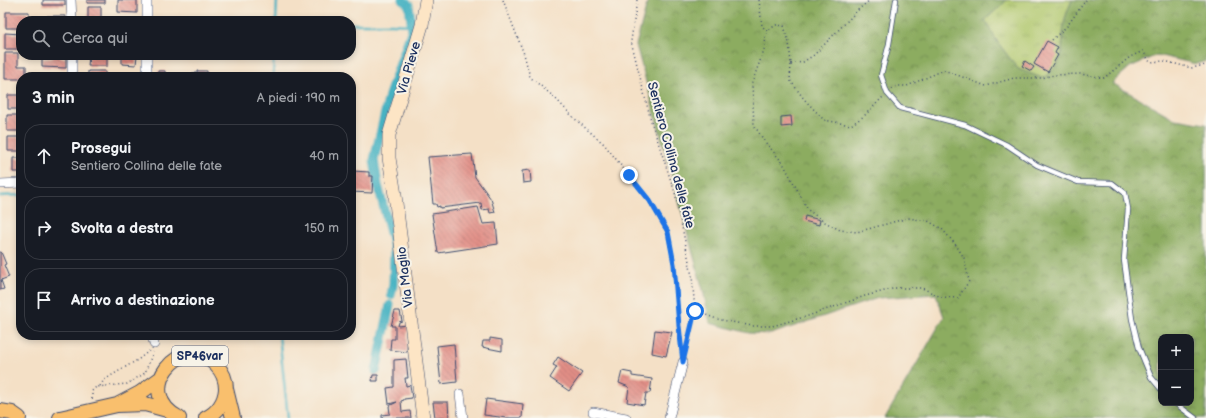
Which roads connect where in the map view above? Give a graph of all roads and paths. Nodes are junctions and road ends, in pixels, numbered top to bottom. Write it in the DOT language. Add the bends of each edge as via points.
graph roads {
  1 [pos="72,0"];
  2 [pos="147,0"];
  3 [pos="426,0"];
  4 [pos="503,0"];
  5 [pos="637,0"];
  6 [pos="759,0"];
  7 [pos="870,0"];
  8 [pos="896,0"];
  9 [pos="1086,0"];
  10 [pos="72,16"];
  11 [pos="147,16"];
  12 [pos="766,31"];
  13 [pos="1052,40"];
  14 [pos="72,60"];
  15 [pos="147,60"];
  16 [pos="791,64"];
  17 [pos="1206,65"];
  18 [pos="72,72"];
  19 [pos="147,72"];
  20 [pos="887,93"];
  21 [pos="389,135"];
  22 [pos="16,183"];
  23 [pos="0,184"];
  24 [pos="695,311"];
  25 [pos="153,340"];
  26 [pos="154,344"];
  27 [pos="683,362"];
  28 [pos="161,378"];
  29 [pos="1158,385"];
  30 [pos="100,386"];
  31 [pos="226,389"];
  32 [pos="460,394"];
  33 [pos="92,398"];
  34 [pos="117,405"];
  35 [pos="1179,406"];
  36 [pos="167,410"];
  37 [pos="593,412"];
  38 [pos="62,418"];
  39 [pos="179,418"];
  40 [pos="206,418"];
  41 [pos="233,418"];
  42 [pos="423,418"];
  43 [pos="463,418"];
  44 [pos="626,418"];
  45 [pos="669,418"];
  46 [pos="1195,418"];
  1 -- 10 [label="street"];
  2 -- 11 [label="street"];
  3 -- 21 [label="street, Via Pieve" via="422,25"];
  4 -- 27 [label="path" via="530,77 604,144 650,201 668,232 674,264"];
  5 -- 24 [label="path, Sentiero Collina delle fate" via="631,41 651,121 675,193 692,276"];
  6 -- 12 [label="path" via="762,26"];
  7 -- 16 [label="path" via="814,55 803,62"];
  8 -- 20 [label="lane" via="890,44 882,75"];
  9 -- 13 [label="path" via="1067,26"];
  12 -- 16 [label="path" via="776,25 784,26"];
  12 -- 24 [label="path" via="764,50 752,83 754,125 783,163 808,210 840,230 857,232 908,218 928,221 942,229 956,245 964,258 969,281 958,298 941,297 922,288 896,288 772,326 752,326 724,321"];
  14 -- 18 [label="street"];
  15 -- 19 [label="street"];
  16 -- 20 [label="path" via="790,80 804,100 824,120 851,125"];
  17 -- 20 [label="path" via="1191,68 1164,61 1150,62 1143,51 1130,57 1104,78 1080,74 1054,74 1042,78 1014,78 986,86 944,70 907,86 897,86"];
  20 -- 29 [label="lane" via="900,108 965,125 1007,145 1044,168 1078,182 1112,183 1125,193 1128,209 1124,260 1132,319 1139,348 1151,377"];
  21 -- 42 [label="street, Via Maglio" via="388,158 395,195"];
  22 -- 23 [label="street"];
  24 -- 27 [label="path, Sentiero Collina delle fate"];
  25 -- 26 [label="street"];
  26 -- 30 [label="path" via="139,359 104,380"];
  26 -- 30 [label="path" via="146,373 127,384"];
  27 -- 45 [label="street"];
  28 -- 31 [label="main road, SP46var" via="165,369 182,356 203,356 220,369"];
  28 -- 34 [label="main road, SP46var"];
  28 -- 36 [label="main road, SP46var" via="160,395"];
  30 -- 33 [label="path" via="92,391"];
  31 -- 40 [label="main road" via="224,400 218,409"];
  31 -- 41 [label="main road, SP46var"];
  32 -- 43 [label="street"];
  34 -- 36 [label="main road, SP46var" via="145,404"];
  34 -- 38 [label="main road, SP46var"];
  35 -- 46 [label="lane"];
  36 -- 39 [label="main road, SP46var"];
  37 -- 44 [label="street"];
}
